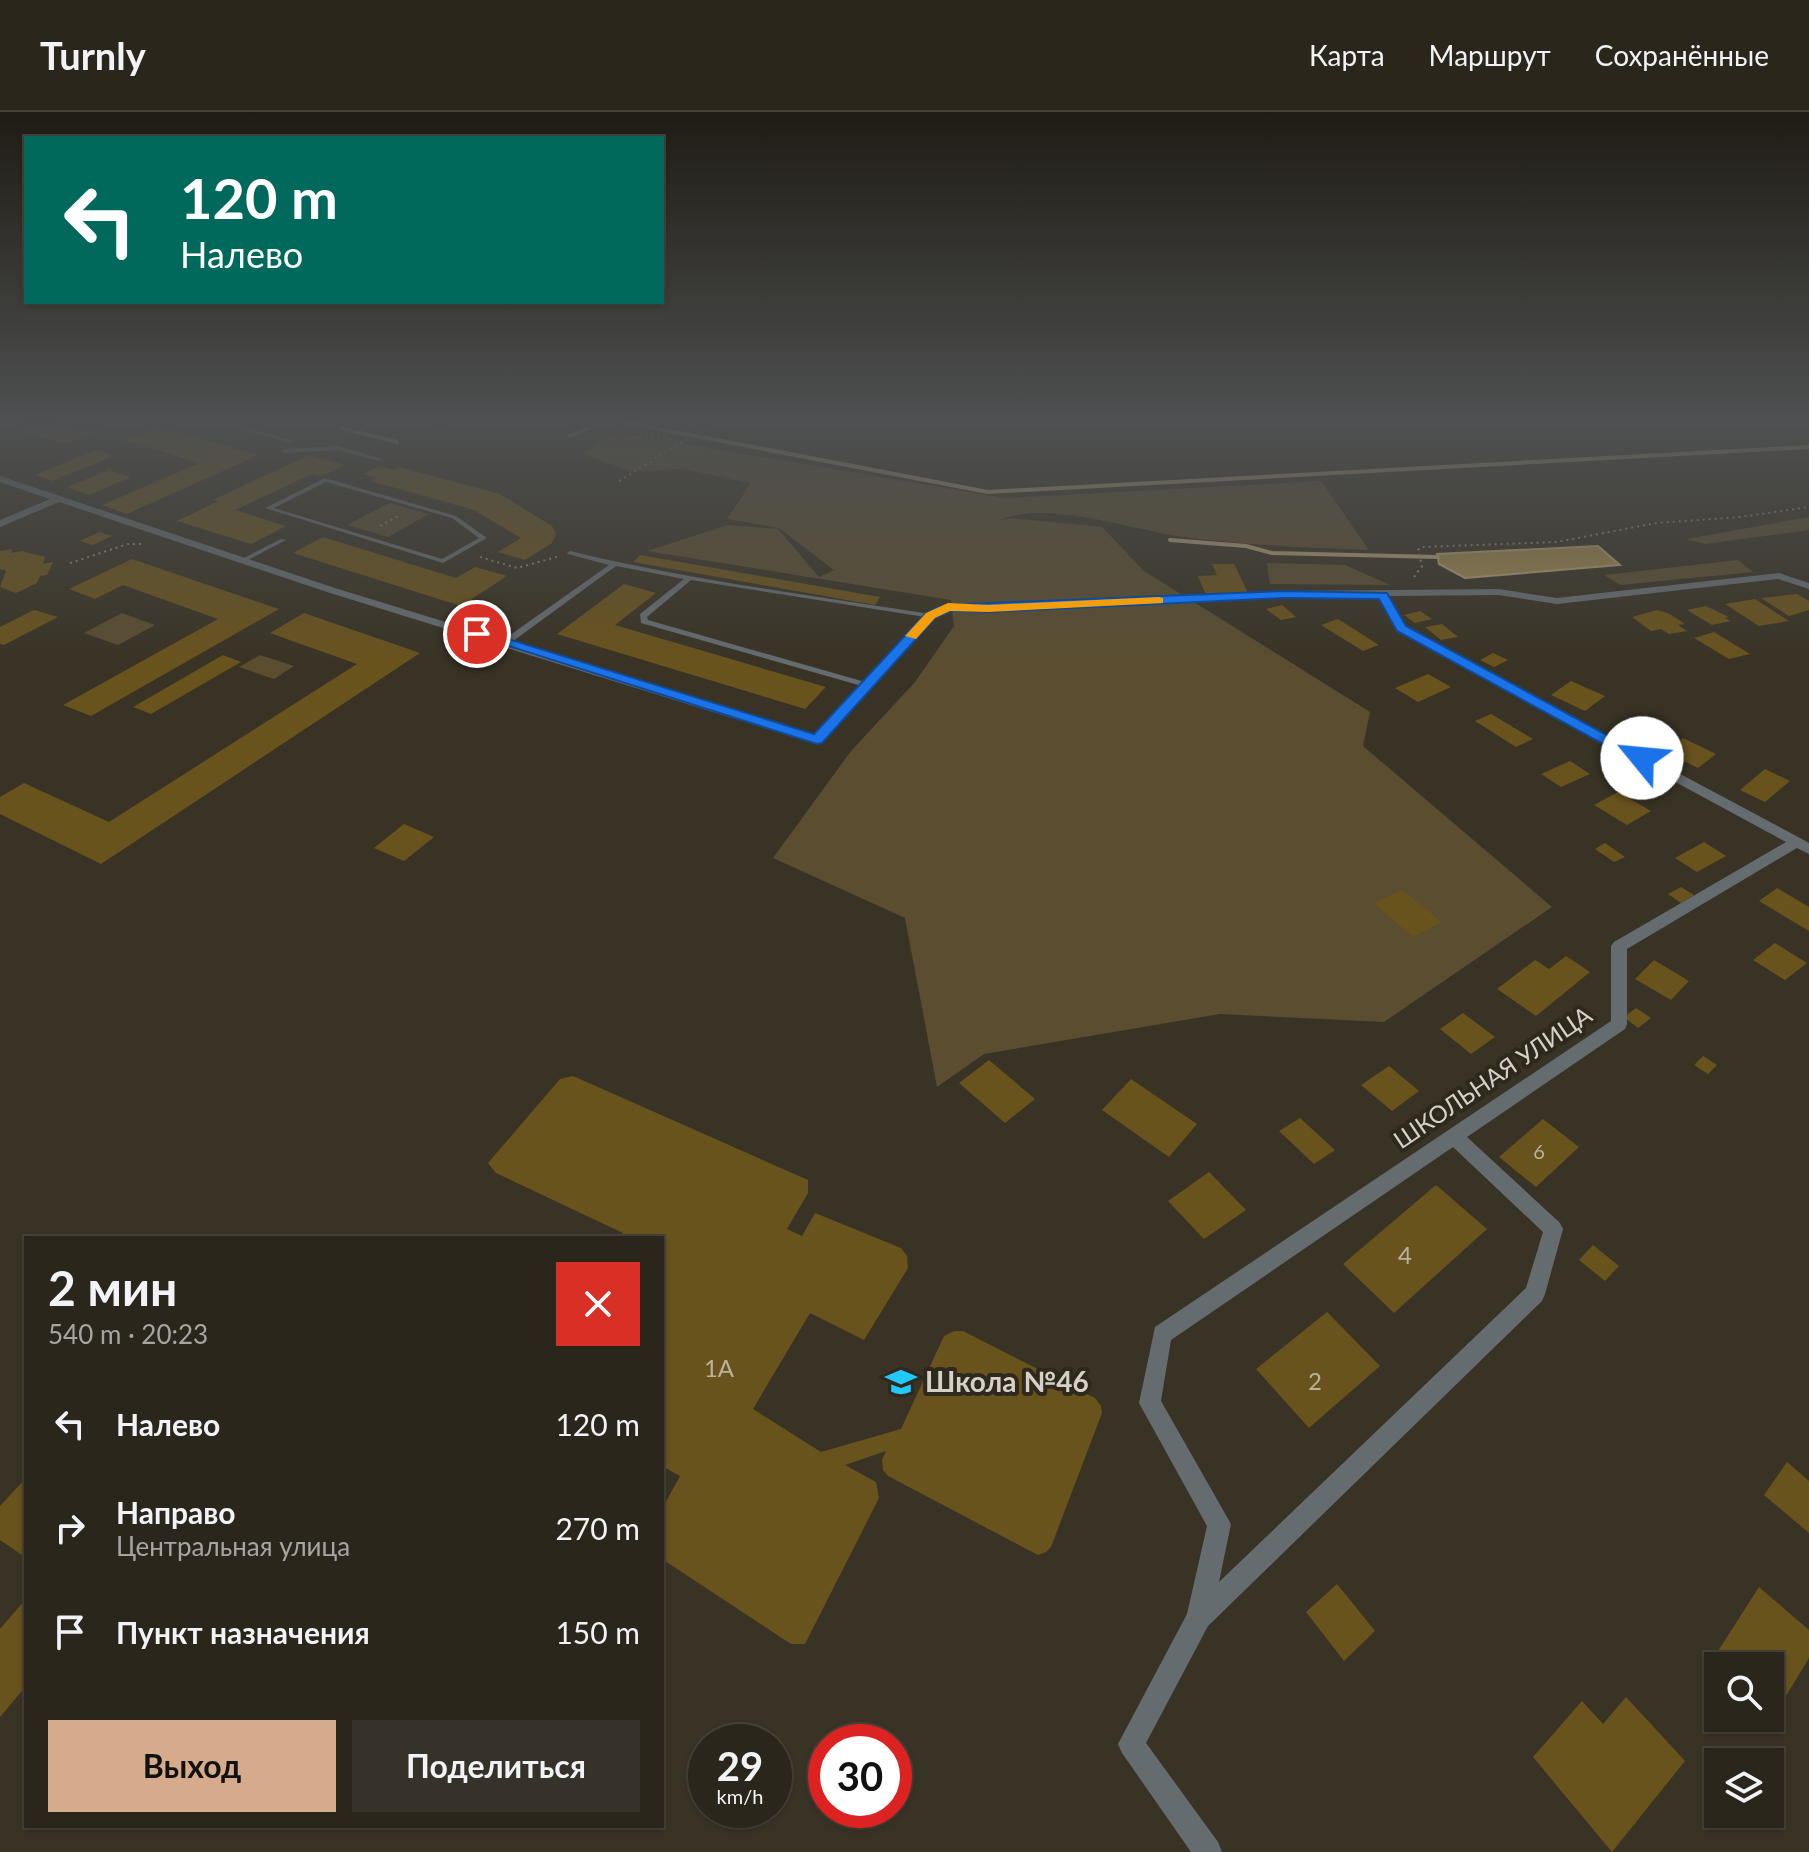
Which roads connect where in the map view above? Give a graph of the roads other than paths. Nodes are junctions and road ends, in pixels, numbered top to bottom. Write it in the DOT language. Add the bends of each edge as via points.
graph roads {
  1 [pos="53,501"];
  2 [pos="65,501"];
  3 [pos="281,501"];
  4 [pos="399,501"];
  5 [pos="0,524"];
  6 [pos="283,540"];
  7 [pos="462,552"];
  8 [pos="570,553"];
  9 [pos="242,561"];
  10 [pos="615,564"];
  11 [pos="690,578"];
  12 [pos="1806,582"];
  13 [pos="1383,595"];
  14 [pos="930,616"];
  15 [pos="506,642"];
  16 [pos="867,685"];
  17 [pos="817,740"];
  18 [pos="1803,845"];
  19 [pos="1454,1136"];
  20 [pos="1199,1618"];
  21 [pos="1208,1852"];
  1 -- 5 [label="street"];
  2 -- 9 [label="street"];
  3 -- 7 [label="lane" via="268,508 443,561"];
  4 -- 7 [label="lane" via="454,517 484,537"];
  6 -- 9 [label="lane"];
  8 -- 10 [label="lane"];
  9 -- 15 [label="street"];
  10 -- 11 [label="lane"];
  10 -- 15 [label="lane"];
  11 -- 14 [label="lane"];
  11 -- 16 [label="lane" via="642,620"];
  12 -- 13 [label="street" via="1779,576 1557,601 1499,592"];
  13 -- 14 [label="street" via="948,607"];
  13 -- 18 [label="street" via="1401,629"];
  14 -- 16 [label="lane"];
  15 -- 17 [label="street"];
  16 -- 17 [label="lane"];
  18 -- 19 [label="street, ШКОЛЬНАЯ УЛИЦА" via="1619,946 1619,1024"];
  19 -- 20 [label="street, ШКОЛЬНАЯ УЛИЦА" via="1162,1334 1150,1403 1219,1524"];
  19 -- 20 [label="street" via="1553,1229 1535,1294"];
  20 -- 21 [label="street" via="1131,1744"];
}
